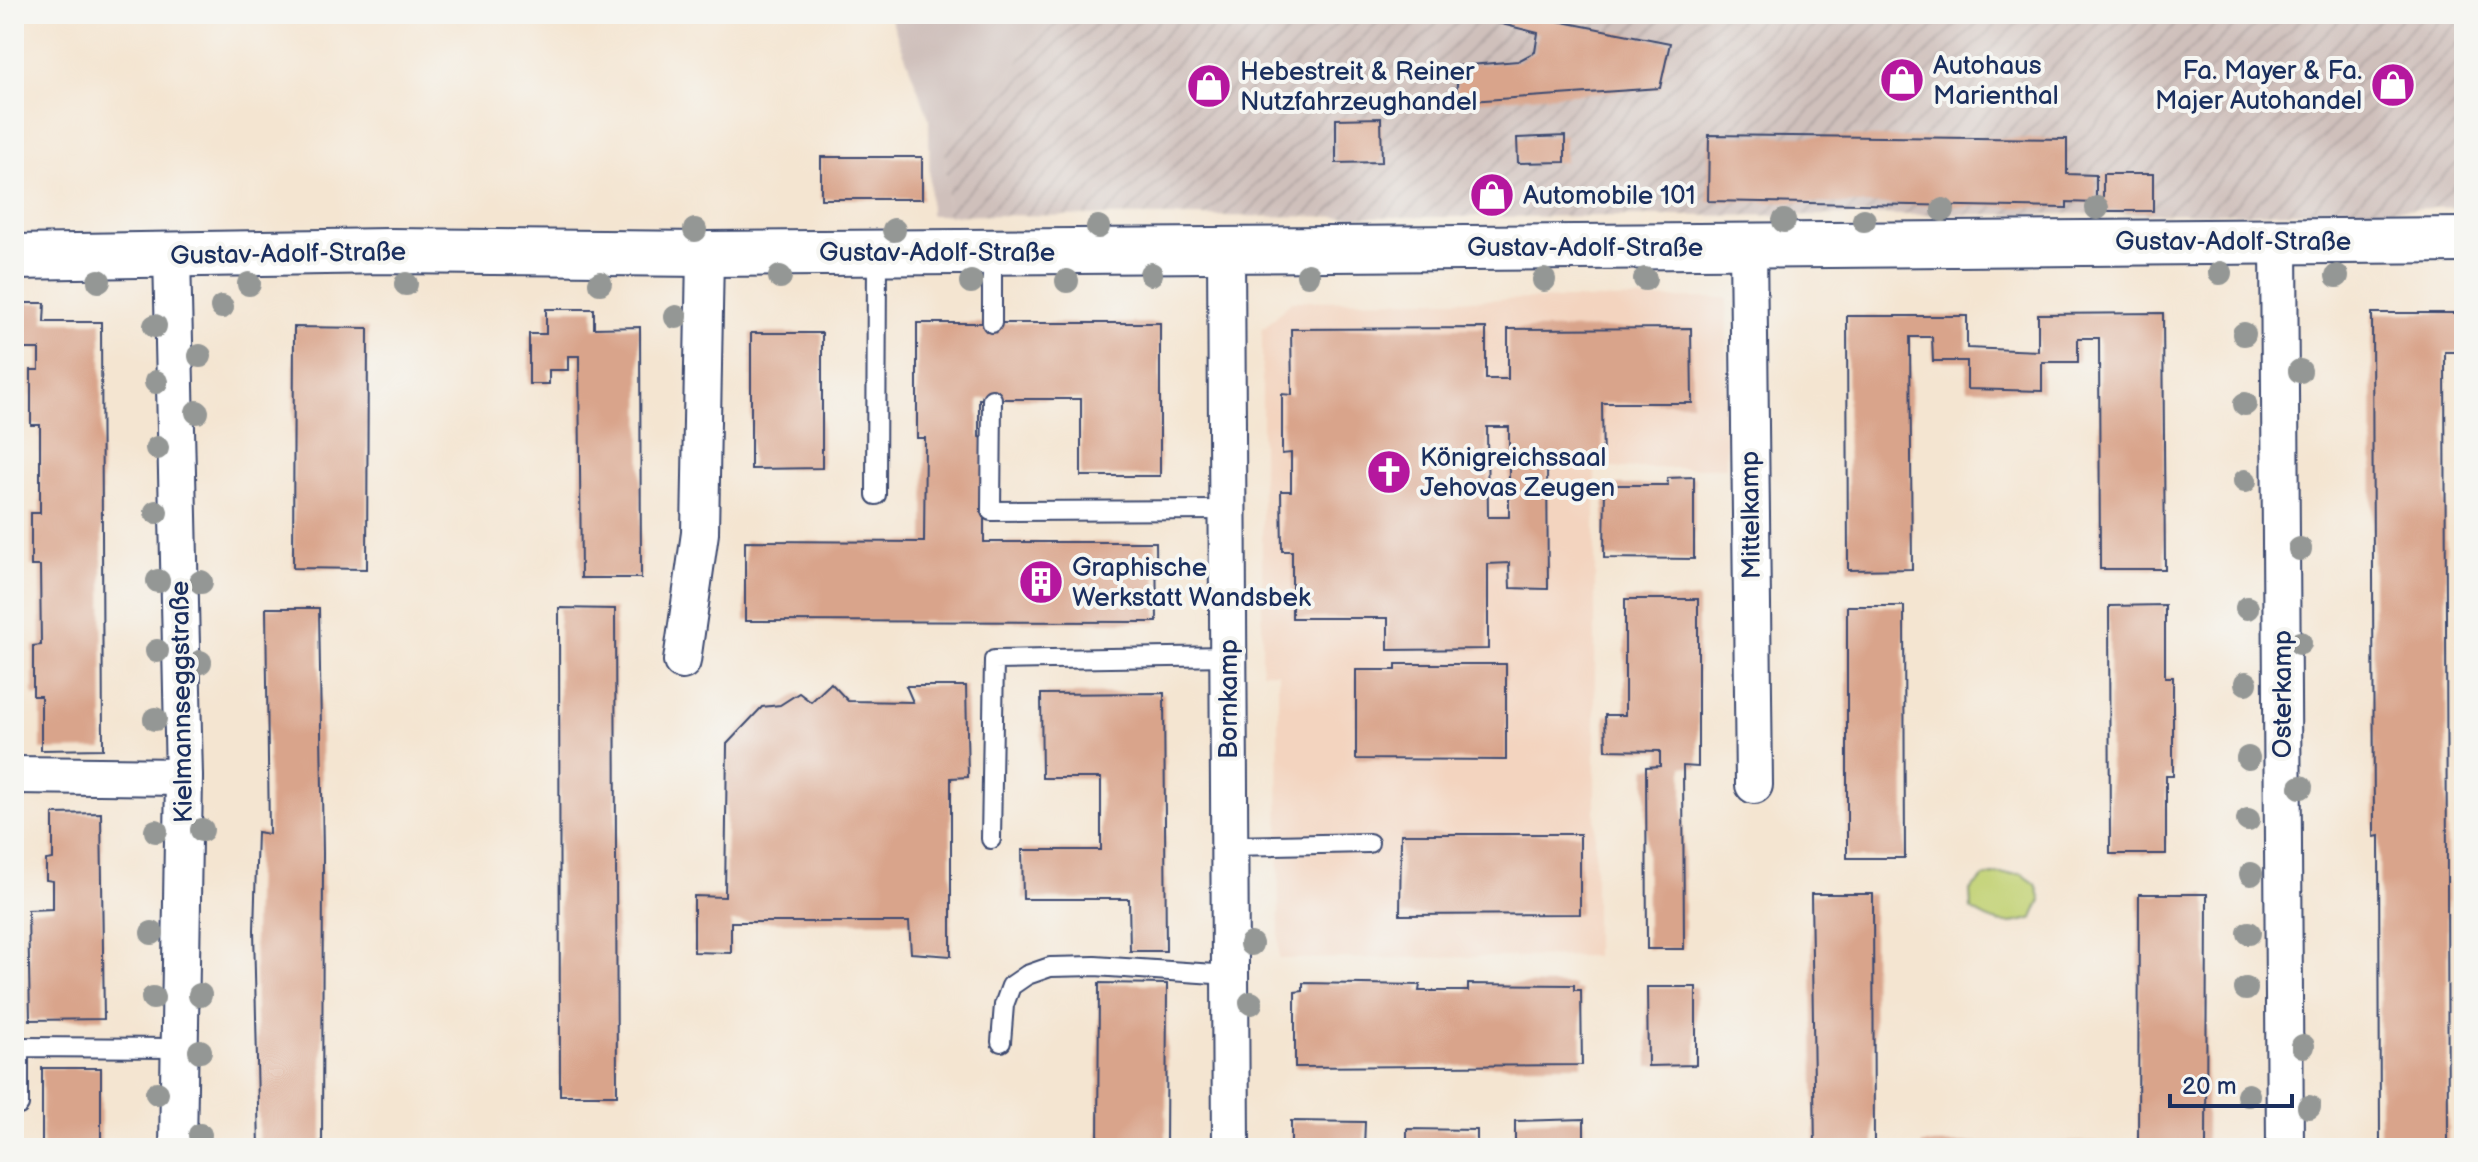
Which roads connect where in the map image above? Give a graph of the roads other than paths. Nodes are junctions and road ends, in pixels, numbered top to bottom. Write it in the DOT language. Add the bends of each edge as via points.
graph roads {
  1 [pos="2279,240"];
  2 [pos="2464,240"];
  3 [pos="1748,245"];
  4 [pos="1226,250"];
  5 [pos="877,252"];
  6 [pos="992,252"];
  7 [pos="705,254"];
  8 [pos="172,255"];
  9 [pos="14,257"];
  10 [pos="992,323"];
  11 [pos="992,399"];
  12 [pos="876,495"];
  13 [pos="1227,510"];
  14 [pos="1228,656"];
  15 [pos="682,661"];
  16 [pos="14,775"];
  17 [pos="184,777"];
  18 [pos="1754,785"];
  19 [pos="991,839"];
  20 [pos="1369,843"];
  21 [pos="1229,846"];
  22 [pos="1230,975"];
  23 [pos="1001,1042"];
  24 [pos="180,1048"];
  25 [pos="19,1105"];
  26 [pos="178,1148"];
  27 [pos="1231,1148"];
  28 [pos="2285,1148"];
  1 -- 2 [label="street, Gustav-Adolf-Straße"];
  1 -- 3 [label="street, Gustav-Adolf-Straße"];
  1 -- 28 [label="street, Osterkamp"];
  3 -- 4 [label="street, Gustav-Adolf-Straße"];
  3 -- 18 [label="street, Mittelkamp"];
  4 -- 6 [label="street, Gustav-Adolf-Straße"];
  4 -- 13 [label="street, Bornkamp"];
  5 -- 6 [label="street, Gustav-Adolf-Straße"];
  5 -- 7 [label="street, Gustav-Adolf-Straße"];
  5 -- 12 [label="lane"];
  6 -- 10 [label="lane"];
  7 -- 8 [label="street, Gustav-Adolf-Straße"];
  7 -- 15 [label="street" via="700,533"];
  8 -- 9 [label="street, Gustav-Adolf-Straße"];
  8 -- 17 [label="street, Kielmannseggstraße"];
  11 -- 13 [label="lane" via="991,511"];
  13 -- 14 [label="street, Bornkamp"];
  14 -- 19 [label="lane" via="994,660"];
  14 -- 21 [label="street, Bornkamp"];
  16 -- 17 [label="street"];
  17 -- 24 [label="street, Kielmannseggstraße"];
  20 -- 21 [label="lane"];
  21 -- 22 [label="street, Bornkamp"];
  22 -- 23 [label="lane" via="1050,967 1011,986"];
  22 -- 27 [label="street, Bornkamp"];
  24 -- 25 [label="lane" via="19,1047"];
  24 -- 26 [label="street, Kielmannseggstraße"];
}
